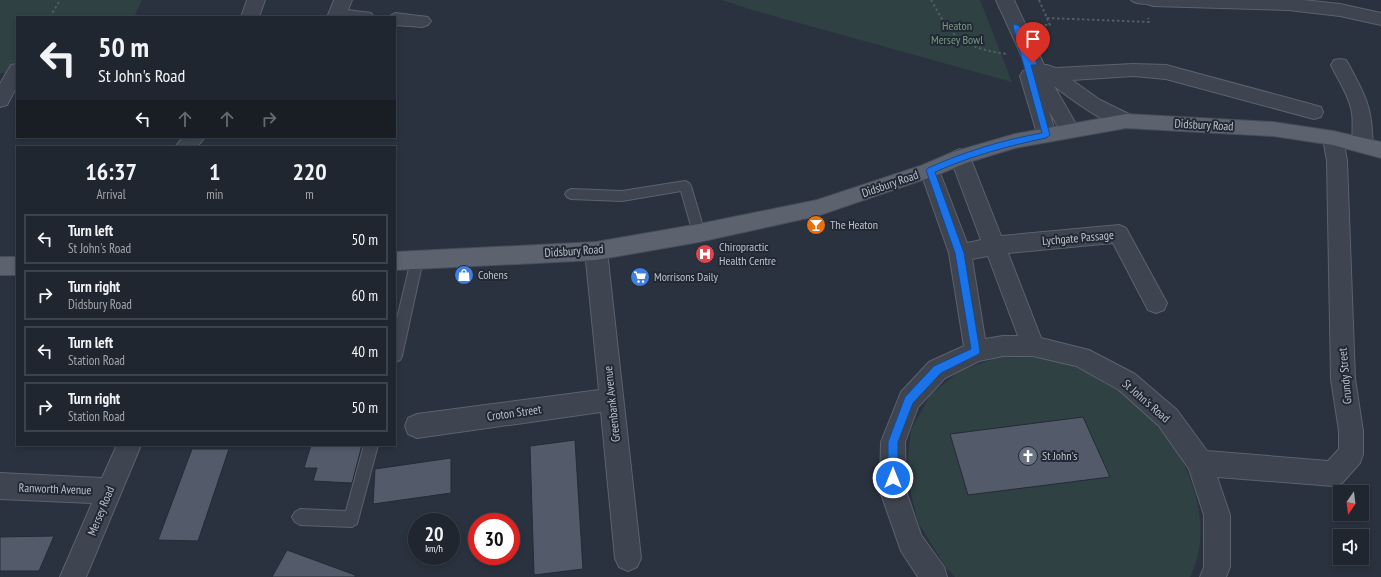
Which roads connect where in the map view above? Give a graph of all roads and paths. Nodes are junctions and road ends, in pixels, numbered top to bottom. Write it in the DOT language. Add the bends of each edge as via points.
graph roads {
  1 [pos="60,0"];
  2 [pos="256,0"];
  3 [pos="343,0"];
  4 [pos="931,0"];
  5 [pos="1005,0"];
  6 [pos="1136,0"];
  7 [pos="1142,0"];
  8 [pos="1153,0"];
  9 [pos="51,16"];
  10 [pos="250,16"];
  11 [pos="351,16"];
  12 [pos="1047,18"];
  13 [pos="396,19"];
  14 [pos="1381,19"];
  15 [pos="422,21"];
  16 [pos="1016,26"];
  17 [pos="1004,54"];
  18 [pos="1340,65"];
  19 [pos="16,72"];
  20 [pos="1039,75"];
  21 [pos="0,100"];
  22 [pos="1314,112"];
  23 [pos="1126,121"];
  24 [pos="1070,131"];
  25 [pos="1046,135"];
  26 [pos="194,138"];
  27 [pos="1333,138"];
  28 [pos="186,146"];
  29 [pos="1372,147"];
  30 [pos="960,157"];
  31 [pos="930,170"];
  32 [pos="571,194"];
  33 [pos="699,233"];
  34 [pos="994,246"];
  35 [pos="596,251"];
  36 [pos="960,253"];
  37 [pos="418,260"];
  38 [pos="396,261"];
  39 [pos="0,266"];
  40 [pos="16,266"];
  41 [pos="1156,303"];
  42 [pos="1033,346"];
  43 [pos="976,351"];
  44 [pos="396,352"];
  45 [pos="611,399"];
  46 [pos="416,426"];
  47 [pos="129,446"];
  48 [pos="371,446"];
  49 [pos="1200,463"];
  50 [pos="0,486"];
  51 [pos="109,491"];
  52 [pos="300,517"];
  53 [pos="628,558"];
  54 [pos="77,576"];
  55 [pos="934,577"];
  56 [pos="1213,577"];
  1 -- 9 [label="path"];
  2 -- 10 [label="street"];
  3 -- 11 [label="street" via="337,15"];
  4 -- 17 [label="path" via="951,32 968,44"];
  5 -- 16 [label="street"];
  6 -- 7 [label="lane"];
  7 -- 8 [label="lane"];
  7 -- 12 [label="path" via="1149,22"];
  8 -- 14 [label="street" via="1288,4 1340,10"];
  13 -- 15 [label="street"];
  16 -- 20 [label="street"];
  16 -- 20 [label="street"];
  18 -- 29 [label="street" via="1359,103"];
  19 -- 21 [label="street"];
  20 -- 22 [label="street" via="1133,70 1166,72"];
  20 -- 23 [label="street"];
  20 -- 24 [label="street"];
  20 -- 25 [label="street"];
  23 -- 24 [label="main road, Didsbury Road"];
  23 -- 27 [label="main road, Didsbury Road" via="1273,129"];
  24 -- 25 [label="main road, Didsbury Road"];
  25 -- 30 [label="main road, Didsbury Road"];
  26 -- 28 [label="street"];
  27 -- 29 [label="main road, Didsbury Road"];
  27 -- 49 [label="street, Grundy Street" via="1337,161 1343,379 1352,454 1333,474"];
  30 -- 31 [label="main road, Didsbury Road"];
  30 -- 34 [label="street"];
  31 -- 33 [label="main road, Didsbury Road" via="817,208"];
  31 -- 36 [label="street"];
  32 -- 33 [label="lane" via="622,196 685,186"];
  33 -- 35 [label="main road, Didsbury Road"];
  34 -- 36 [label="street, Lychgate Passage"];
  34 -- 41 [label="street, Lychgate Passage" via="1119,234"];
  34 -- 42 [label="street"];
  35 -- 37 [label="main road, Didsbury Road"];
  35 -- 45 [label="street, Greenbank Avenue"];
  36 -- 43 [label="street"];
  37 -- 38 [label="main road, Didsbury Road"];
  37 -- 44 [label="lane"];
  39 -- 40 [label="main road"];
  42 -- 43 [label="street, St John's Road" via="1003,346"];
  42 -- 49 [label="street, St John's Road" via="1081,357 1127,382 1168,418"];
  43 -- 55 [label="street, St John's Road" via="937,370 909,400 893,442 893,491 910,542"];
  45 -- 46 [label="street, Croton Street"];
  45 -- 53 [label="street, Greenbank Avenue"];
  47 -- 51 [label="street, Mersey Road"];
  48 -- 52 [label="lane" via="352,519"];
  49 -- 56 [label="street, St John's Road" via="1217,515 1217,567"];
  50 -- 51 [label="street, Ranworth Avenue"];
  51 -- 54 [label="street, Mersey Road"];
}
